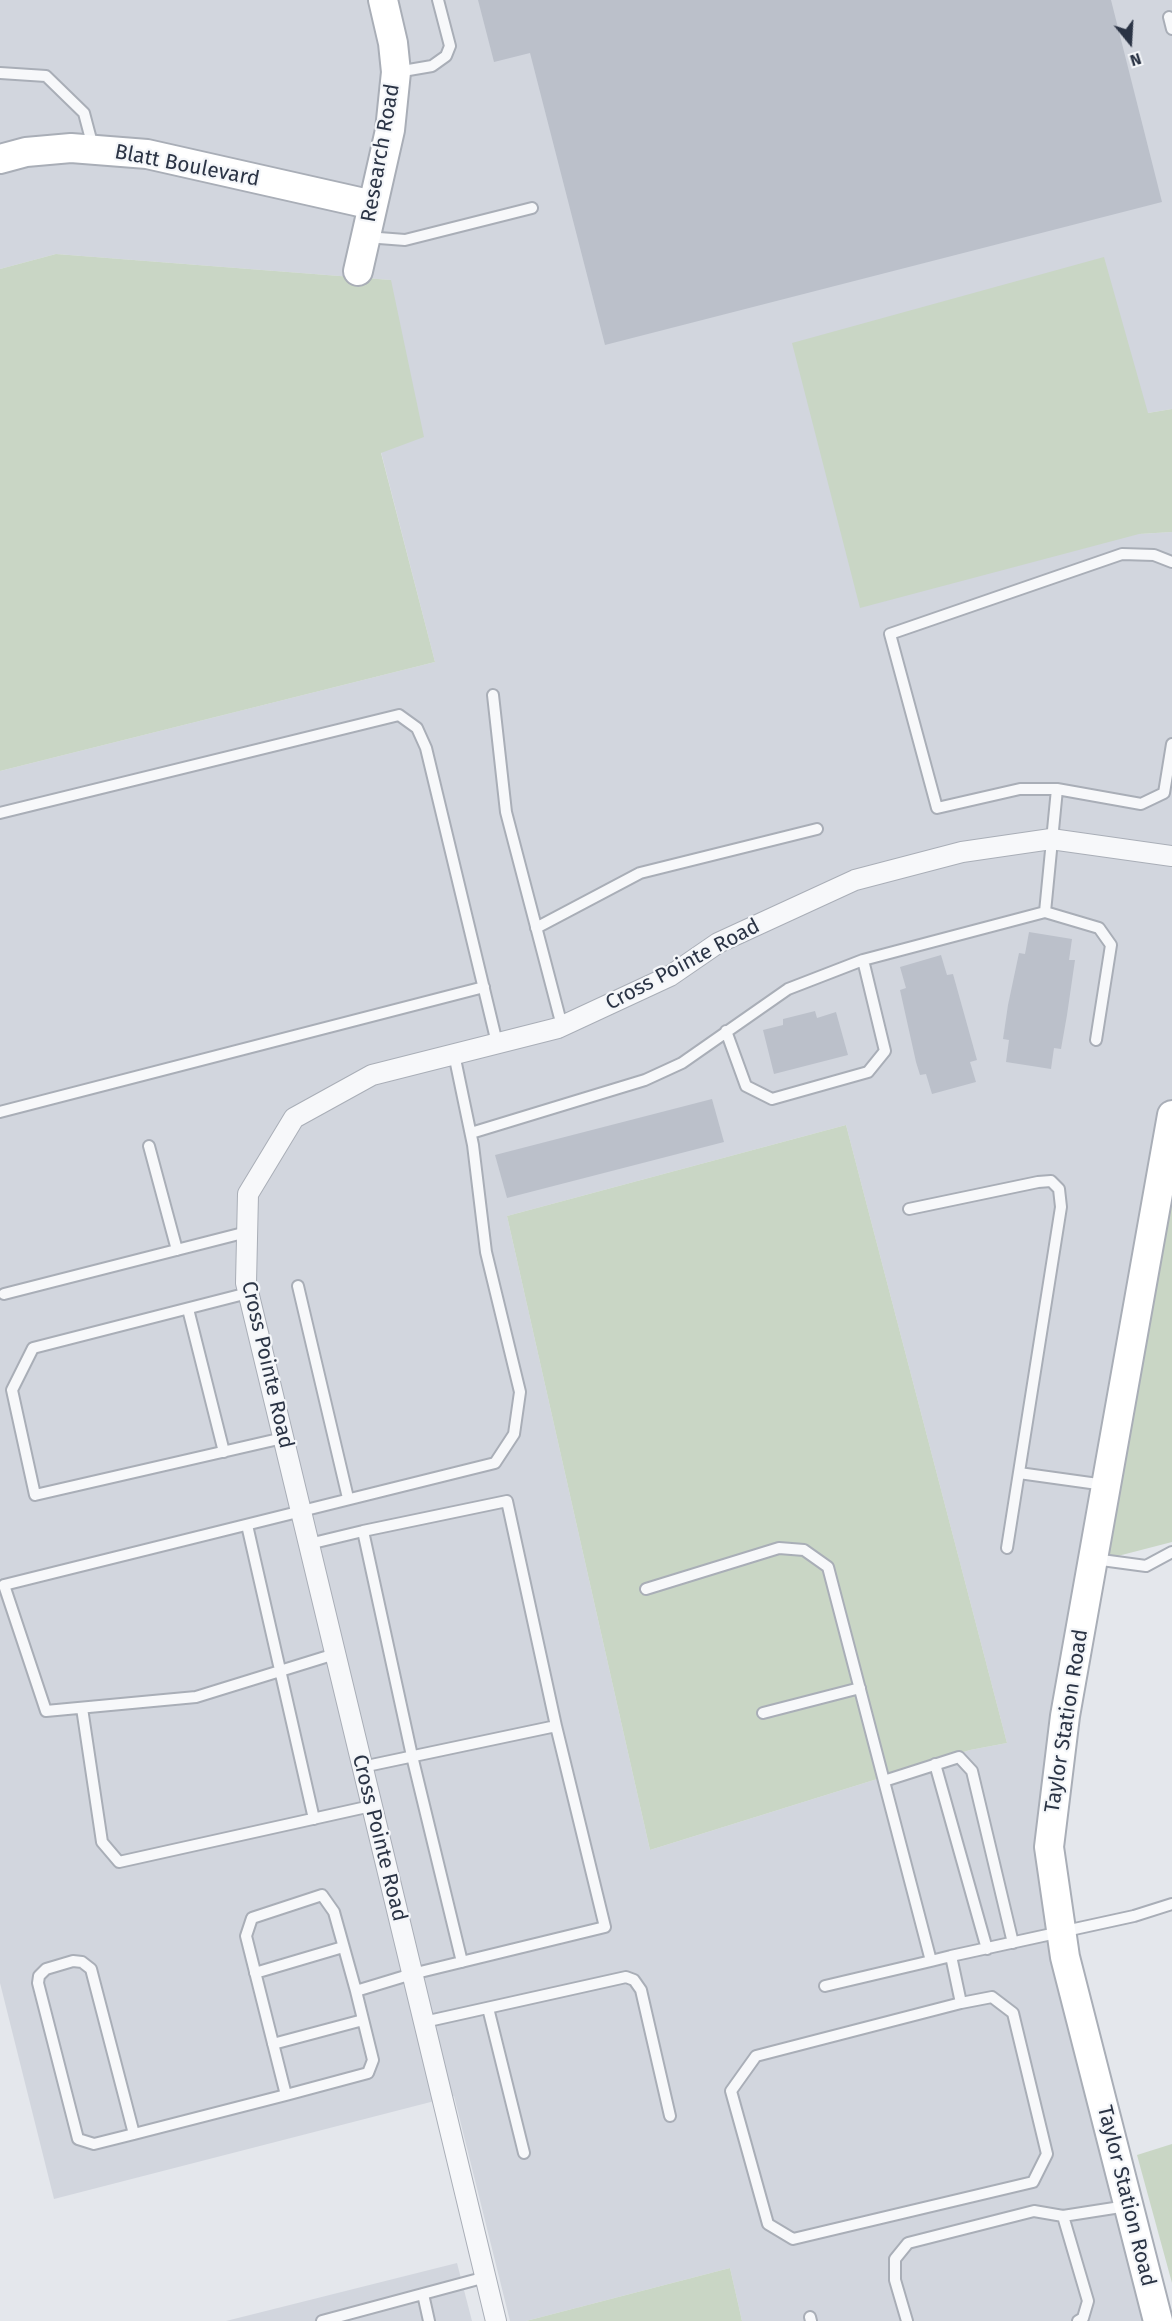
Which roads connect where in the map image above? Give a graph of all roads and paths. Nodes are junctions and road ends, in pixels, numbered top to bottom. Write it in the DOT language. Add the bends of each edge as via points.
graph roads {
  1 [pos="383,0"];
  2 [pos="438,0"];
  3 [pos="1169,17"];
  4 [pos="1172,29"];
  5 [pos="396,72"];
  6 [pos="0,73"];
  7 [pos="93,150"];
  8 [pos="0,159"];
  9 [pos="373,206"];
  10 [pos="532,208"];
  11 [pos="366,237"];
  12 [pos="358,271"];
  13 [pos="1172,562"];
  14 [pos="493,694"];
  15 [pos="1172,744"];
  16 [pos="1057,789"];
  17 [pos="0,813"];
  18 [pos="817,829"];
  19 [pos="1051,840"];
  20 [pos="1172,856"];
  21 [pos="1045,912"];
  22 [pos="536,928"];
  23 [pos="862,960"];
  24 [pos="484,987"];
  25 [pos="562,1026"];
  26 [pos="726,1031"];
  27 [pos="1096,1040"];
  28 [pos="496,1043"];
  29 [pos="454,1054"];
  30 [pos="0,1112"];
  31 [pos="1172,1115"];
  32 [pos="471,1133"];
  33 [pos="149,1146"];
  34 [pos="909,1209"];
  35 [pos="247,1232"];
  36 [pos="177,1250"];
  37 [pos="298,1286"];
  38 [pos="248,1293"];
  39 [pos="4,1294"];
  40 [pos="188,1309"];
  41 [pos="283,1438"];
  42 [pos="224,1452"];
  43 [pos="1019,1473"];
  44 [pos="1107,1486"];
  45 [pos="348,1498"];
  46 [pos="300,1510"];
  47 [pos="247,1525"];
  48 [pos="363,1531"];
  49 [pos="309,1544"];
  50 [pos="1007,1548"];
  51 [pos="1172,1552"];
  52 [pos="1094,1559"];
  53 [pos="646,1589"];
  54 [pos="335,1654"];
  55 [pos="279,1671"];
  56 [pos="860,1688"];
  57 [pos="82,1708"];
  58 [pos="763,1713"];
  59 [pos="556,1726"];
  60 [pos="412,1756"];
  61 [pos="935,1764"];
  62 [pos="362,1767"];
  63 [pos="884,1781"];
  64 [pos="371,1806"];
  65 [pos="315,1819"];
  66 [pos="1172,1904"];
  67 [pos="1061,1933"];
  68 [pos="1013,1943"];
  69 [pos="343,1947"];
  70 [pos="987,1948"];
  71 [pos="951,1956"];
  72 [pos="931,1961"];
  73 [pos="462,1962"];
  74 [pos="255,1972"];
  75 [pos="412,1974"];
  76 [pos="825,1986"];
  77 [pos="356,1991"];
  78 [pos="961,2003"];
  79 [pos="488,2008"];
  80 [pos="363,2020"];
  81 [pos="424,2022"];
  82 [pos="273,2044"];
  83 [pos="286,2095"];
  84 [pos="670,2116"];
  85 [pos="134,2134"];
  86 [pos="524,2153"];
  87 [pos="1129,2205"];
  88 [pos="1063,2216"];
  89 [pos="486,2277"];
  90 [pos="423,2294"];
  91 [pos="322,2321"];
  92 [pos="429,2321"];
  93 [pos="496,2321"];
  94 [pos="907,2321"];
  95 [pos="1078,2321"];
  96 [pos="1158,2321"];
  1 -- 5 [label="main road, Research Road"];
  2 -- 5 [label="lane" via="450,46 446,56 432,66"];
  3 -- 4 [label="lane"];
  5 -- 9 [label="main road, Research Road" via="390,130"];
  6 -- 7 [label="lane" via="46,76 84,113"];
  7 -- 8 [label="main road, Blatt Boulevard" via="26,152"];
  7 -- 9 [label="main road, Blatt Boulevard" via="147,154"];
  9 -- 11 [label="main road, Research Road"];
  10 -- 11 [label="lane" via="405,240"];
  11 -- 12 [label="main road, Research Road"];
  13 -- 16 [label="lane" via="1154,555 1122,554 890,634 937,808 1020,789"];
  14 -- 22 [label="lane" via="506,812"];
  15 -- 16 [label="lane" via="1164,793 1141,804"];
  16 -- 19 [label="lane"];
  17 -- 24 [label="lane" via="399,715 417,728 426,748"];
  18 -- 22 [label="lane" via="640,873"];
  19 -- 20 [label="street, Cross Pointe Road"];
  19 -- 21 [label="lane"];
  19 -- 25 [label="street, Cross Pointe Road" via="962,852 855,880 718,943 670,976"];
  21 -- 23 [label="lane"];
  21 -- 27 [label="lane" via="1099,928 1111,945"];
  22 -- 25 [label="lane"];
  23 -- 26 [label="lane" via="788,988"];
  23 -- 26 [label="lane" via="885,1051 868,1072 772,1099 746,1086"];
  24 -- 28 [label="lane"];
  24 -- 30 [label="lane"];
  25 -- 28 [label="street, Cross Pointe Road"];
  26 -- 32 [label="lane" via="682,1063 645,1080"];
  28 -- 29 [label="street, Cross Pointe Road"];
  29 -- 32 [label="lane"];
  29 -- 35 [label="street, Cross Pointe Road" via="372,1075 294,1118 248,1194"];
  31 -- 44 [label="main road, Taylor Station Road"];
  32 -- 45 [label="lane" via="486,1252 520,1392 514,1434 495,1463"];
  33 -- 36 [label="lane"];
  34 -- 43 [label="lane" via="1038,1182 1051,1181 1059,1189 1061,1207"];
  35 -- 36 [label="lane"];
  35 -- 38 [label="street, Cross Pointe Road"];
  36 -- 39 [label="lane"];
  37 -- 45 [label="lane"];
  38 -- 40 [label="lane"];
  38 -- 41 [label="street, Cross Pointe Road"];
  40 -- 42 [label="lane"];
  40 -- 42 [label="lane" via="33,1348 12,1390 35,1495"];
  41 -- 42 [label="lane"];
  41 -- 46 [label="street, Cross Pointe Road"];
  43 -- 44 [label="lane"];
  43 -- 50 [label="lane"];
  44 -- 52 [label="main road, Taylor Station Road"];
  45 -- 46 [label="lane"];
  46 -- 47 [label="lane"];
  46 -- 49 [label="street, Cross Pointe Road"];
  47 -- 55 [label="lane"];
  47 -- 57 [label="lane" via="4,1585 46,1711"];
  48 -- 49 [label="lane"];
  48 -- 59 [label="lane" via="507,1501"];
  48 -- 60 [label="lane"];
  49 -- 54 [label="street, Cross Pointe Road"];
  51 -- 52 [label="lane" via="1146,1566"];
  52 -- 67 [label="main road, Taylor Station Road" via="1065,1716 1049,1847"];
  53 -- 56 [label="lane" via="779,1548 804,1550 828,1567"];
  54 -- 55 [label="lane"];
  54 -- 62 [label="street, Cross Pointe Road"];
  55 -- 57 [label="lane" via="196,1697"];
  55 -- 65 [label="lane"];
  56 -- 58 [label="lane"];
  56 -- 63 [label="lane"];
  57 -- 65 [label="lane" via="102,1842 119,1862"];
  59 -- 60 [label="lane"];
  59 -- 73 [label="lane" via="605,1927"];
  60 -- 62 [label="lane"];
  60 -- 73 [label="lane"];
  61 -- 63 [label="lane"];
  61 -- 68 [label="lane" via="958,1757 972,1771"];
  61 -- 70 [label="lane"];
  62 -- 64 [label="street, Cross Pointe Road"];
  63 -- 72 [label="lane"];
  64 -- 65 [label="lane"];
  64 -- 75 [label="street, Cross Pointe Road"];
  66 -- 67 [label="lane"];
  67 -- 68 [label="lane"];
  67 -- 87 [label="main road, Taylor Station Road"];
  68 -- 70 [label="lane"];
  69 -- 74 [label="lane"];
  69 -- 74 [label="lane" via="334,1912 322,1896 252,1918 246,1936"];
  69 -- 77 [label="lane"];
  70 -- 71 [label="lane"];
  71 -- 72 [label="lane"];
  71 -- 78 [label="lane"];
  72 -- 76 [label="lane"];
  73 -- 75 [label="lane"];
  74 -- 82 [label="lane"];
  75 -- 77 [label="lane"];
  75 -- 81 [label="street, Cross Pointe Road"];
  77 -- 80 [label="lane"];
  78 -- 78 [label="lane" via="992,1997 1013,2013 1047,2154 1033,2182 793,2239 768,2224 731,2091 756,2056"];
  79 -- 81 [label="lane"];
  79 -- 84 [label="lane" via="626,1977 634,1980 641,1990"];
  79 -- 86 [label="lane"];
  80 -- 82 [label="lane"];
  80 -- 83 [label="lane" via="373,2060 368,2073"];
  81 -- 89 [label="street, Cross Pointe Road"];
  82 -- 83 [label="lane"];
  83 -- 85 [label="lane"];
  85 -- 85 [label="lane" via="94,2145 78,2139 38,1983 46,1969 74,1961 91,1969"];
  87 -- 88 [label="lane"];
  87 -- 96 [label="main road, Taylor Station Road"];
  88 -- 94 [label="lane" via="1034,2211 908,2243 895,2259 895,2280"];
  88 -- 95 [label="lane" via="1088,2301 1083,2318"];
  89 -- 90 [label="lane"];
  89 -- 93 [label="street, Cross Pointe Road"];
  90 -- 91 [label="lane"];
  90 -- 92 [label="lane"];
}
